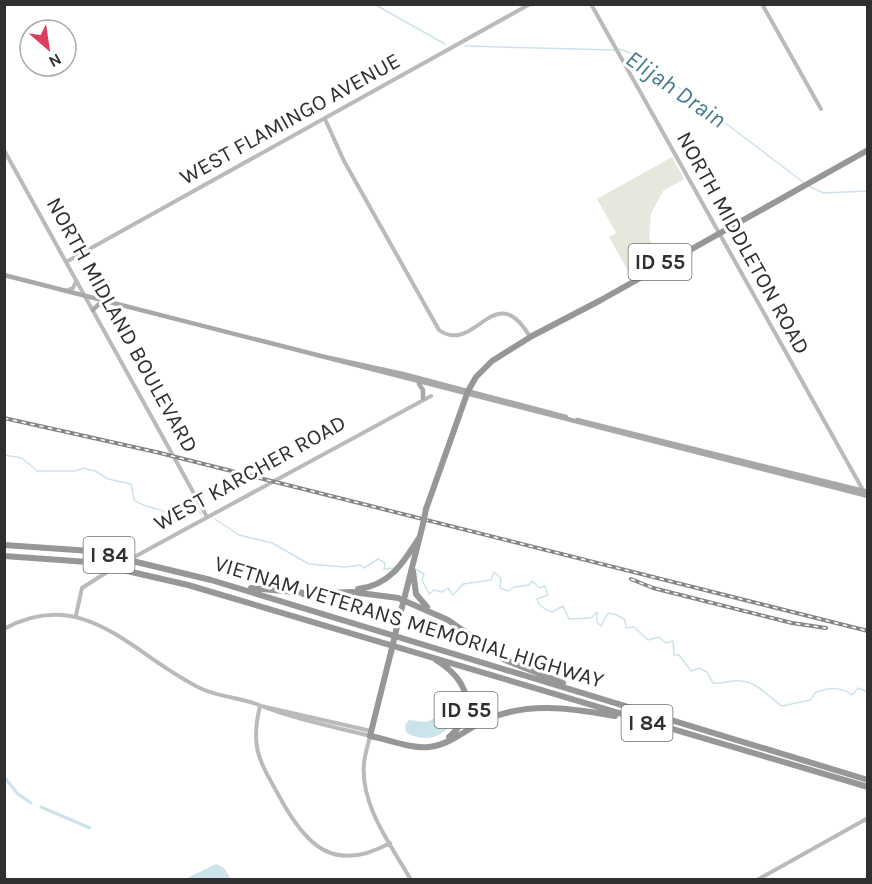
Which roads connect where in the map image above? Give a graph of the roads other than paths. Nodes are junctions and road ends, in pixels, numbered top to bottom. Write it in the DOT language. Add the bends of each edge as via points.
graph roads {
  1 [pos="530,4"];
  2 [pos="591,4"];
  3 [pos="762,4"];
  4 [pos="821,109"];
  5 [pos="326,118"];
  6 [pos="4,150"];
  7 [pos="867,150"];
  8 [pos="717,232"];
  9 [pos="66,262"];
  10 [pos="4,275"];
  11 [pos="76,280"];
  12 [pos="65,291"];
  13 [pos="85,296"];
  14 [pos="103,301"];
  15 [pos="596,301"];
  16 [pos="93,310"];
  17 [pos="530,337"];
  18 [pos="316,355"];
  19 [pos="416,382"];
  20 [pos="467,393"];
  21 [pos="431,396"];
  22 [pos="423,398"];
  23 [pos="545,413"];
  24 [pos="866,494"];
  25 [pos="207,517"];
  26 [pos="4,545"];
  27 [pos="413,554"];
  28 [pos="4,556"];
  29 [pos="413,564"];
  30 [pos="211,580"];
  31 [pos="303,594"];
  32 [pos="404,601"];
  33 [pos="76,615"];
  34 [pos="4,629"];
  35 [pos="472,638"];
  36 [pos="427,655"];
  37 [pos="606,700"];
  38 [pos="260,706"];
  39 [pos="302,718"];
  40 [pos="322,719"];
  41 [pos="649,723"];
  42 [pos="371,733"];
  43 [pos="867,780"];
  44 [pos="867,787"];
  45 [pos="867,818"];
  46 [pos="390,843"];
  47 [pos="411,879"];
  48 [pos="757,879"];
  1 -- 5 [label="street, WEST FLAMINGO AVENUE"];
  2 -- 8 [label="street, NORTH MIDDLETON ROAD"];
  3 -- 4 [label="street"];
  5 -- 9 [label="street, WEST FLAMINGO AVENUE"];
  5 -- 17 [label="street" via="344,161 439,330 459,335 495,315 507,313 517,318"];
  6 -- 9 [label="street, NORTH MIDLAND BOULEVARD"];
  7 -- 8 [label="highway, ID 55"];
  8 -- 15 [label="highway, ID 55"];
  8 -- 15 [label="highway, ID 55"];
  8 -- 24 [label="street, NORTH MIDDLETON ROAD"];
  9 -- 11 [label="street, NORTH MIDLAND BOULEVARD"];
  10 -- 12 [label="main road"];
  11 -- 12 [label="street"];
  11 -- 13 [label="street, NORTH MIDLAND BOULEVARD"];
  12 -- 13 [label="main road"];
  13 -- 14 [label="main road"];
  13 -- 16 [label="street, NORTH MIDLAND BOULEVARD"];
  14 -- 16 [label="main road"];
  14 -- 18 [label="main road"];
  15 -- 17 [label="highway, ID 55"];
  16 -- 25 [label="street, NORTH MIDLAND BOULEVARD"];
  17 -- 20 [label="highway, ID 55" via="486,366"];
  18 -- 19 [label="main road"];
  18 -- 20 [label="main road"];
  19 -- 20 [label="main road"];
  19 -- 22 [label="main road" via="422,386"];
  20 -- 23 [label="main road"];
  20 -- 27 [label="highway, ID 55, bridge"];
  21 -- 22 [label="street, WEST KARCHER ROAD"];
  22 -- 25 [label="street, WEST KARCHER ROAD"];
  23 -- 24 [label="main road"];
  23 -- 24 [label="main road" via="728,456"];
  25 -- 33 [label="street, WEST KARCHER ROAD, bridge" via="82,588"];
  26 -- 30 [label="highway, VIETNAM VETERANS MEMORIAL HIGHWAY / I 84" via="91,551"];
  27 -- 29 [label="highway, ID 55"];
  27 -- 31 [label="highway, ID 55" via="384,581 364,589"];
  28 -- 36 [label="highway, VIETNAM VETERANS MEMORIAL HIGHWAY / I 84" via="88,562 188,585"];
  29 -- 32 [label="highway, ID 55"];
  29 -- 35 [label="highway" via="419,599"];
  30 -- 31 [label="highway, ID 55"];
  30 -- 37 [label="highway, VIETNAM VETERANS MEMORIAL HIGHWAY / I 84"];
  31 -- 32 [label="highway" via="370,593"];
  32 -- 35 [label="highway" via="434,612"];
  32 -- 42 [label="highway, ID 55, bridge"];
  33 -- 34 [label="street" via="42,614 23,618"];
  33 -- 38 [label="street" via="201,688"];
  35 -- 37 [label="highway" via="505,660"];
  36 -- 41 [label="highway, I 84"];
  36 -- 42 [label="highway, ID 55" via="450,669 463,685 466,707 456,730 442,741 427,745"];
  37 -- 43 [label="highway, VIETNAM VETERANS MEMORIAL HIGHWAY / I 84"];
  38 -- 39 [label="street"];
  38 -- 40 [label="street"];
  38 -- 46 [label="street" via="255,728 256,752 299,831 327,851 347,856 370,854"];
  39 -- 40 [label="street"];
  39 -- 42 [label="street"];
  40 -- 42 [label="street"];
  41 -- 42 [label="highway" via="543,707 500,715 428,747"];
  41 -- 44 [label="highway, I 84"];
  42 -- 46 [label="street" via="364,764 366,789 371,808"];
  45 -- 48 [label="street"];
  46 -- 47 [label="street"];
}
